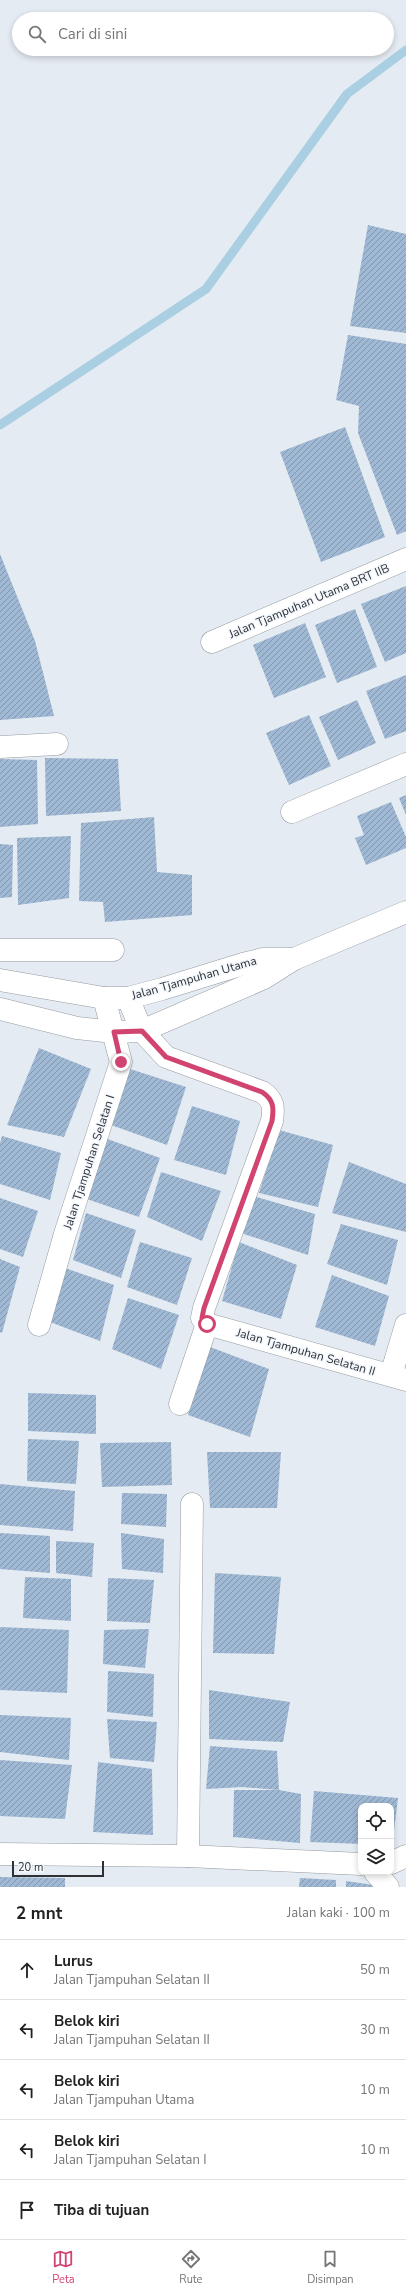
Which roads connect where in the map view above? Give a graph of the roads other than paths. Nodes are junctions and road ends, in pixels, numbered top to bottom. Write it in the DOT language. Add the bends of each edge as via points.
graph roads {
  1 [pos="406,559"];
  2 [pos="212,642"];
  3 [pos="57,744"];
  4 [pos="0,747"];
  5 [pos="406,764"];
  6 [pos="292,812"];
  7 [pos="406,912"];
  8 [pos="0,950"];
  9 [pos="113,950"];
  10 [pos="300,956"];
  11 [pos="0,980"];
  12 [pos="104,998"];
  13 [pos="128,998"];
  14 [pos="0,1010"];
  15 [pos="142,1031"];
  16 [pos="114,1032"];
  17 [pos="207,1324"];
  18 [pos="39,1325"];
  19 [pos="406,1325"];
  20 [pos="398,1378"];
  21 [pos="180,1404"];
  22 [pos="192,1504"];
  23 [pos="0,1854"];
  24 [pos="188,1856"];
  25 [pos="406,1856"];
  26 [pos="394,1862"];
  27 [pos="358,1864"];
  28 [pos="378,1875"];
  29 [pos="388,1887"];
  1 -- 2 [label="street, Jalan Tjampuhan Utama BRT IIB"];
  3 -- 4 [label="street"];
  5 -- 6 [label="street"];
  7 -- 10 [label="street, Jalan Tjampuhan Utama"];
  8 -- 9 [label="street"];
  10 -- 13 [label="street, Jalan Tjampuhan Utama" via="263,959"];
  10 -- 15 [label="street, Jalan Tjampuhan Utama" via="264,978"];
  11 -- 12 [label="street, Jalan Tjampuhan Utama"];
  12 -- 13 [label="street, Jalan Tjampuhan Utama"];
  12 -- 16 [label="street, Jalan Tjampuhan Selatan I"];
  13 -- 15 [label="street"];
  14 -- 16 [label="street, Jalan Tjampuhan Utama" via="52,1024"];
  15 -- 16 [label="street, Jalan Tjampuhan Utama"];
  15 -- 17 [label="street" via="166,1057 262,1092 270,1097 272,1104 272,1121 204,1308 202,1318"];
  16 -- 18 [label="street, Jalan Tjampuhan Selatan I" via="121,1062 65,1234"];
  17 -- 20 [label="street, Jalan Tjampuhan Selatan II"];
  17 -- 21 [label="street"];
  19 -- 20 [label="street"];
  22 -- 24 [label="street"];
  23 -- 24 [label="street"];
  24 -- 27 [label="street"];
  25 -- 26 [label="street"];
  28 -- 29 [label="street"];
}
